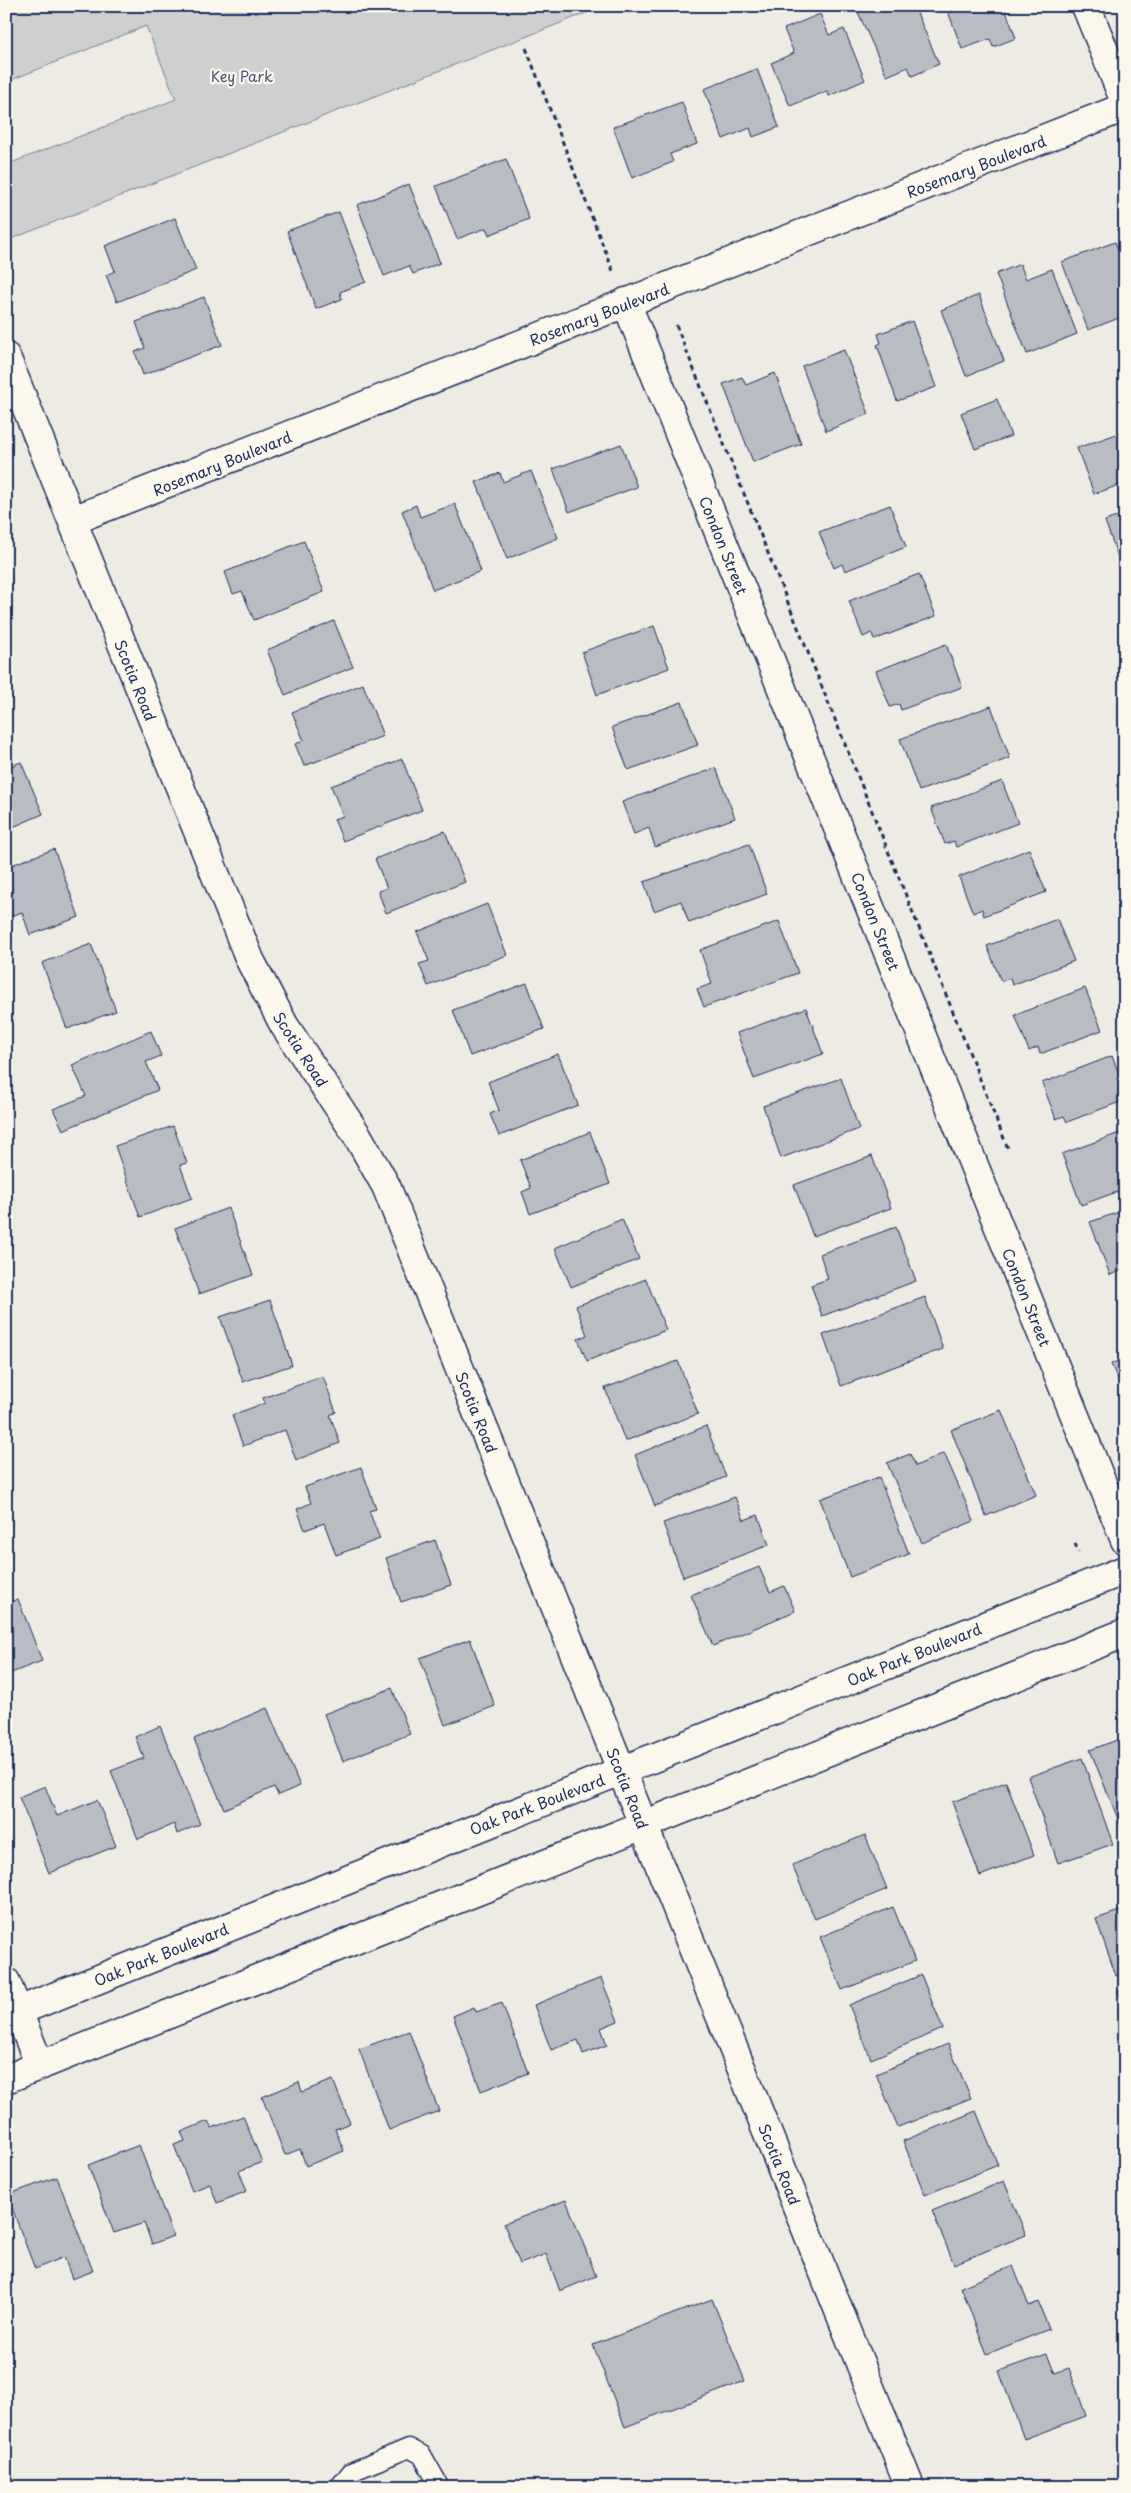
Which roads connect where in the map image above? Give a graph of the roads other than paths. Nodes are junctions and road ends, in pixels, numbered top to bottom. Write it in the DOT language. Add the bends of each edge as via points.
graph roads {
  1 [pos="1086,6"];
  2 [pos="1125,102"];
  3 [pos="1125,107"];
  4 [pos="626,302"];
  5 [pos="6,357"];
  6 [pos="73,520"];
  7 [pos="1125,1540"];
  8 [pos="1125,1570"];
  9 [pos="1125,1633"];
  10 [pos="621,1771"];
  11 [pos="644,1824"];
  12 [pos="6,1982"];
  13 [pos="12,2014"];
  14 [pos="40,2066"];
  15 [pos="6,2079"];
  16 [pos="339,2487"];
  17 [pos="440,2487"];
  18 [pos="910,2487"];
  1 -- 2 [label="street"];
  3 -- 4 [label="street, Rosemary Boulevard"];
  4 -- 6 [label="street, Rosemary Boulevard"];
  4 -- 7 [label="street, Condon Street"];
  5 -- 6 [label="street, Scotia Road"];
  6 -- 10 [label="street, Scotia Road" via="250,960 284,1025 357,1135 386,1186"];
  8 -- 10 [label="street, Oak Park Boulevard"];
  9 -- 11 [label="street"];
  10 -- 11 [label="street, Scotia Road"];
  10 -- 13 [label="street, Oak Park Boulevard"];
  11 -- 14 [label="street"];
  11 -- 18 [label="street, Scotia Road"];
  12 -- 13 [label="street"];
  13 -- 14 [label="street"];
  14 -- 15 [label="street"];
  16 -- 17 [label="lane" via="351,2472 409,2448 422,2455"];
}
